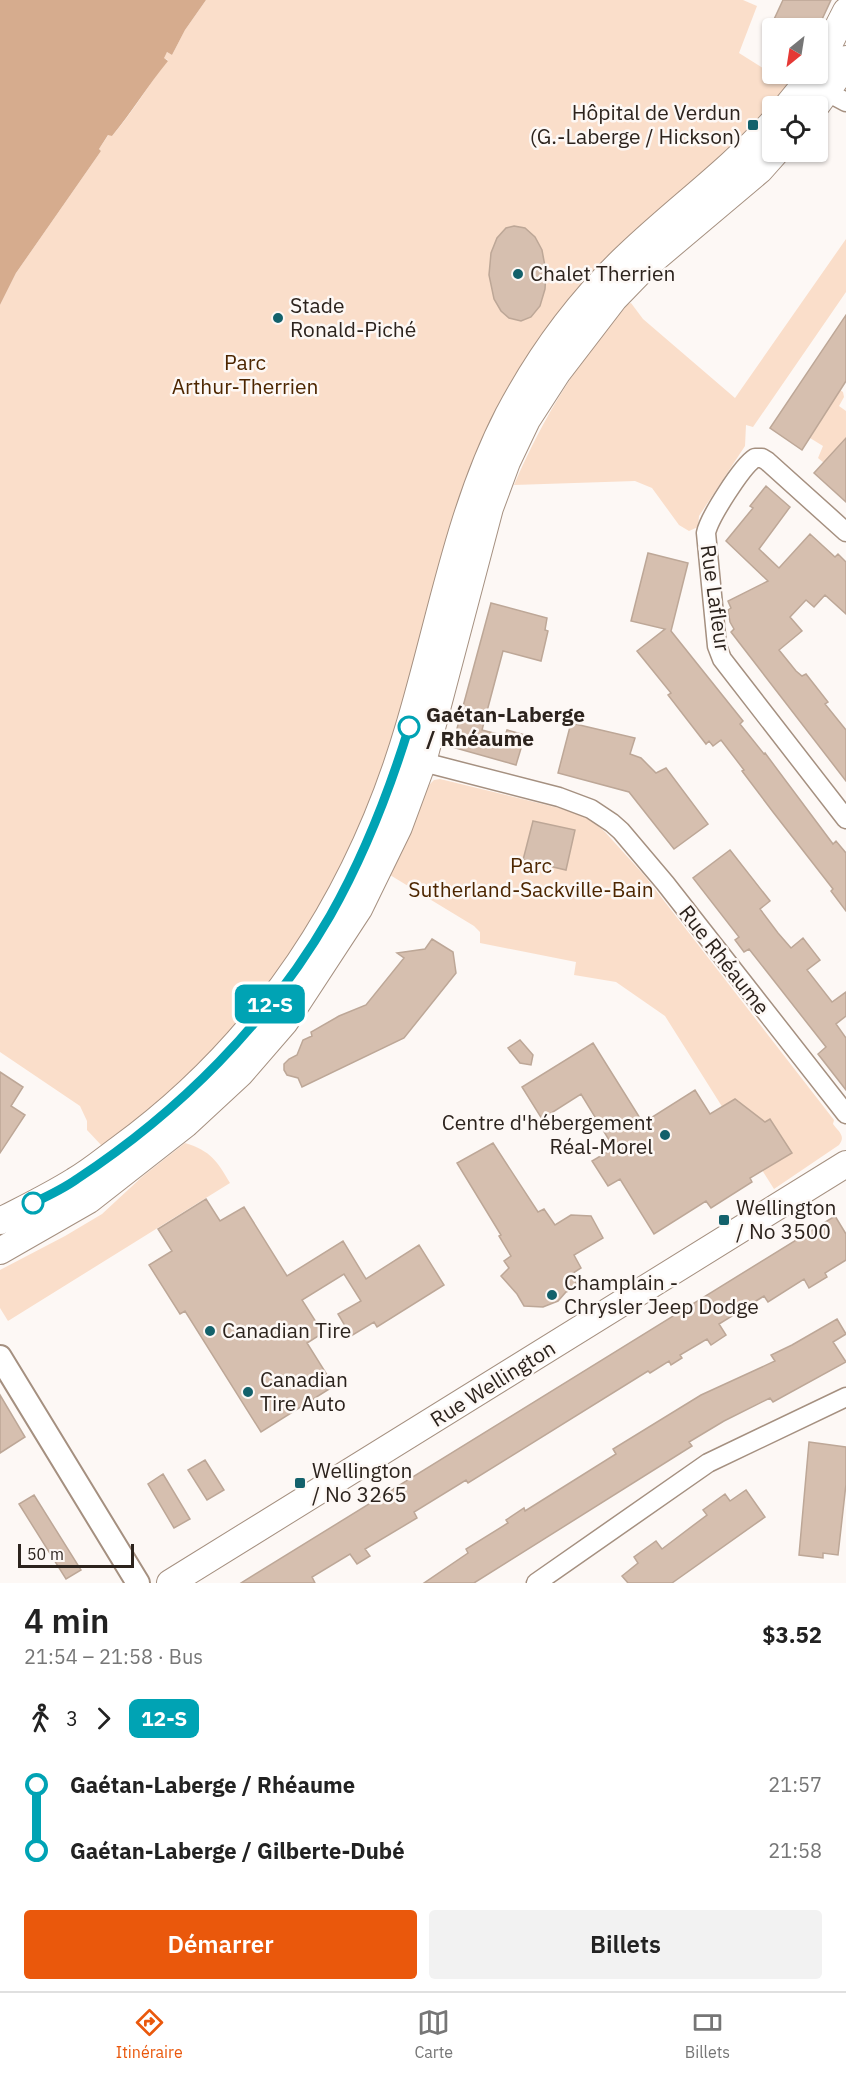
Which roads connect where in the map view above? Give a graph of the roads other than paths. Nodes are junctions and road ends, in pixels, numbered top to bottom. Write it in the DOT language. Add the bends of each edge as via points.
graph roads {
  1 [pos="844,19"];
  2 [pos="846,59"];
  3 [pos="821,87"];
  4 [pos="805,96"];
  5 [pos="762,134"];
  6 [pos="767,162"];
  7 [pos="846,532"];
  8 [pos="423,762"];
  9 [pos="846,819"];
  10 [pos="846,1114"];
  11 [pos="164,1128"];
  12 [pos="846,1164"];
  13 [pos="0,1221"];
  14 [pos="0,1251"];
  15 [pos="0,1357"];
  16 [pos="846,1397"];
  17 [pos="138,1583"];
  18 [pos="171,1583"];
  19 [pos="536,1583"];
  1 -- 3 [label="main road"];
  2 -- 3 [label="main road"];
  3 -- 4 [label="main road"];
  5 -- 11 [label="main road" via="606,277 540,361 508,416 481,476 398,763 357,862 330,915 285,985 189,1092"];
  6 -- 8 [label="main road" via="619,294 559,371 527,420 490,508"];
  7 -- 9 [label="street, Rue Lafleur" via="762,458 745,466 706,532 717,646 728,668"];
  8 -- 10 [label="street, Rue Rhéaume" via="560,796 591,809 621,831"];
  8 -- 11 [label="main road" via="376,877 285,1022 240,1074"];
  11 -- 13 [label="main road"];
  11 -- 14 [label="main road" via="80,1207"];
  12 -- 18 [label="main road, Rue Wellington"];
  15 -- 17 [label="street"];
  16 -- 19 [label="street" via="708,1463"];
}
